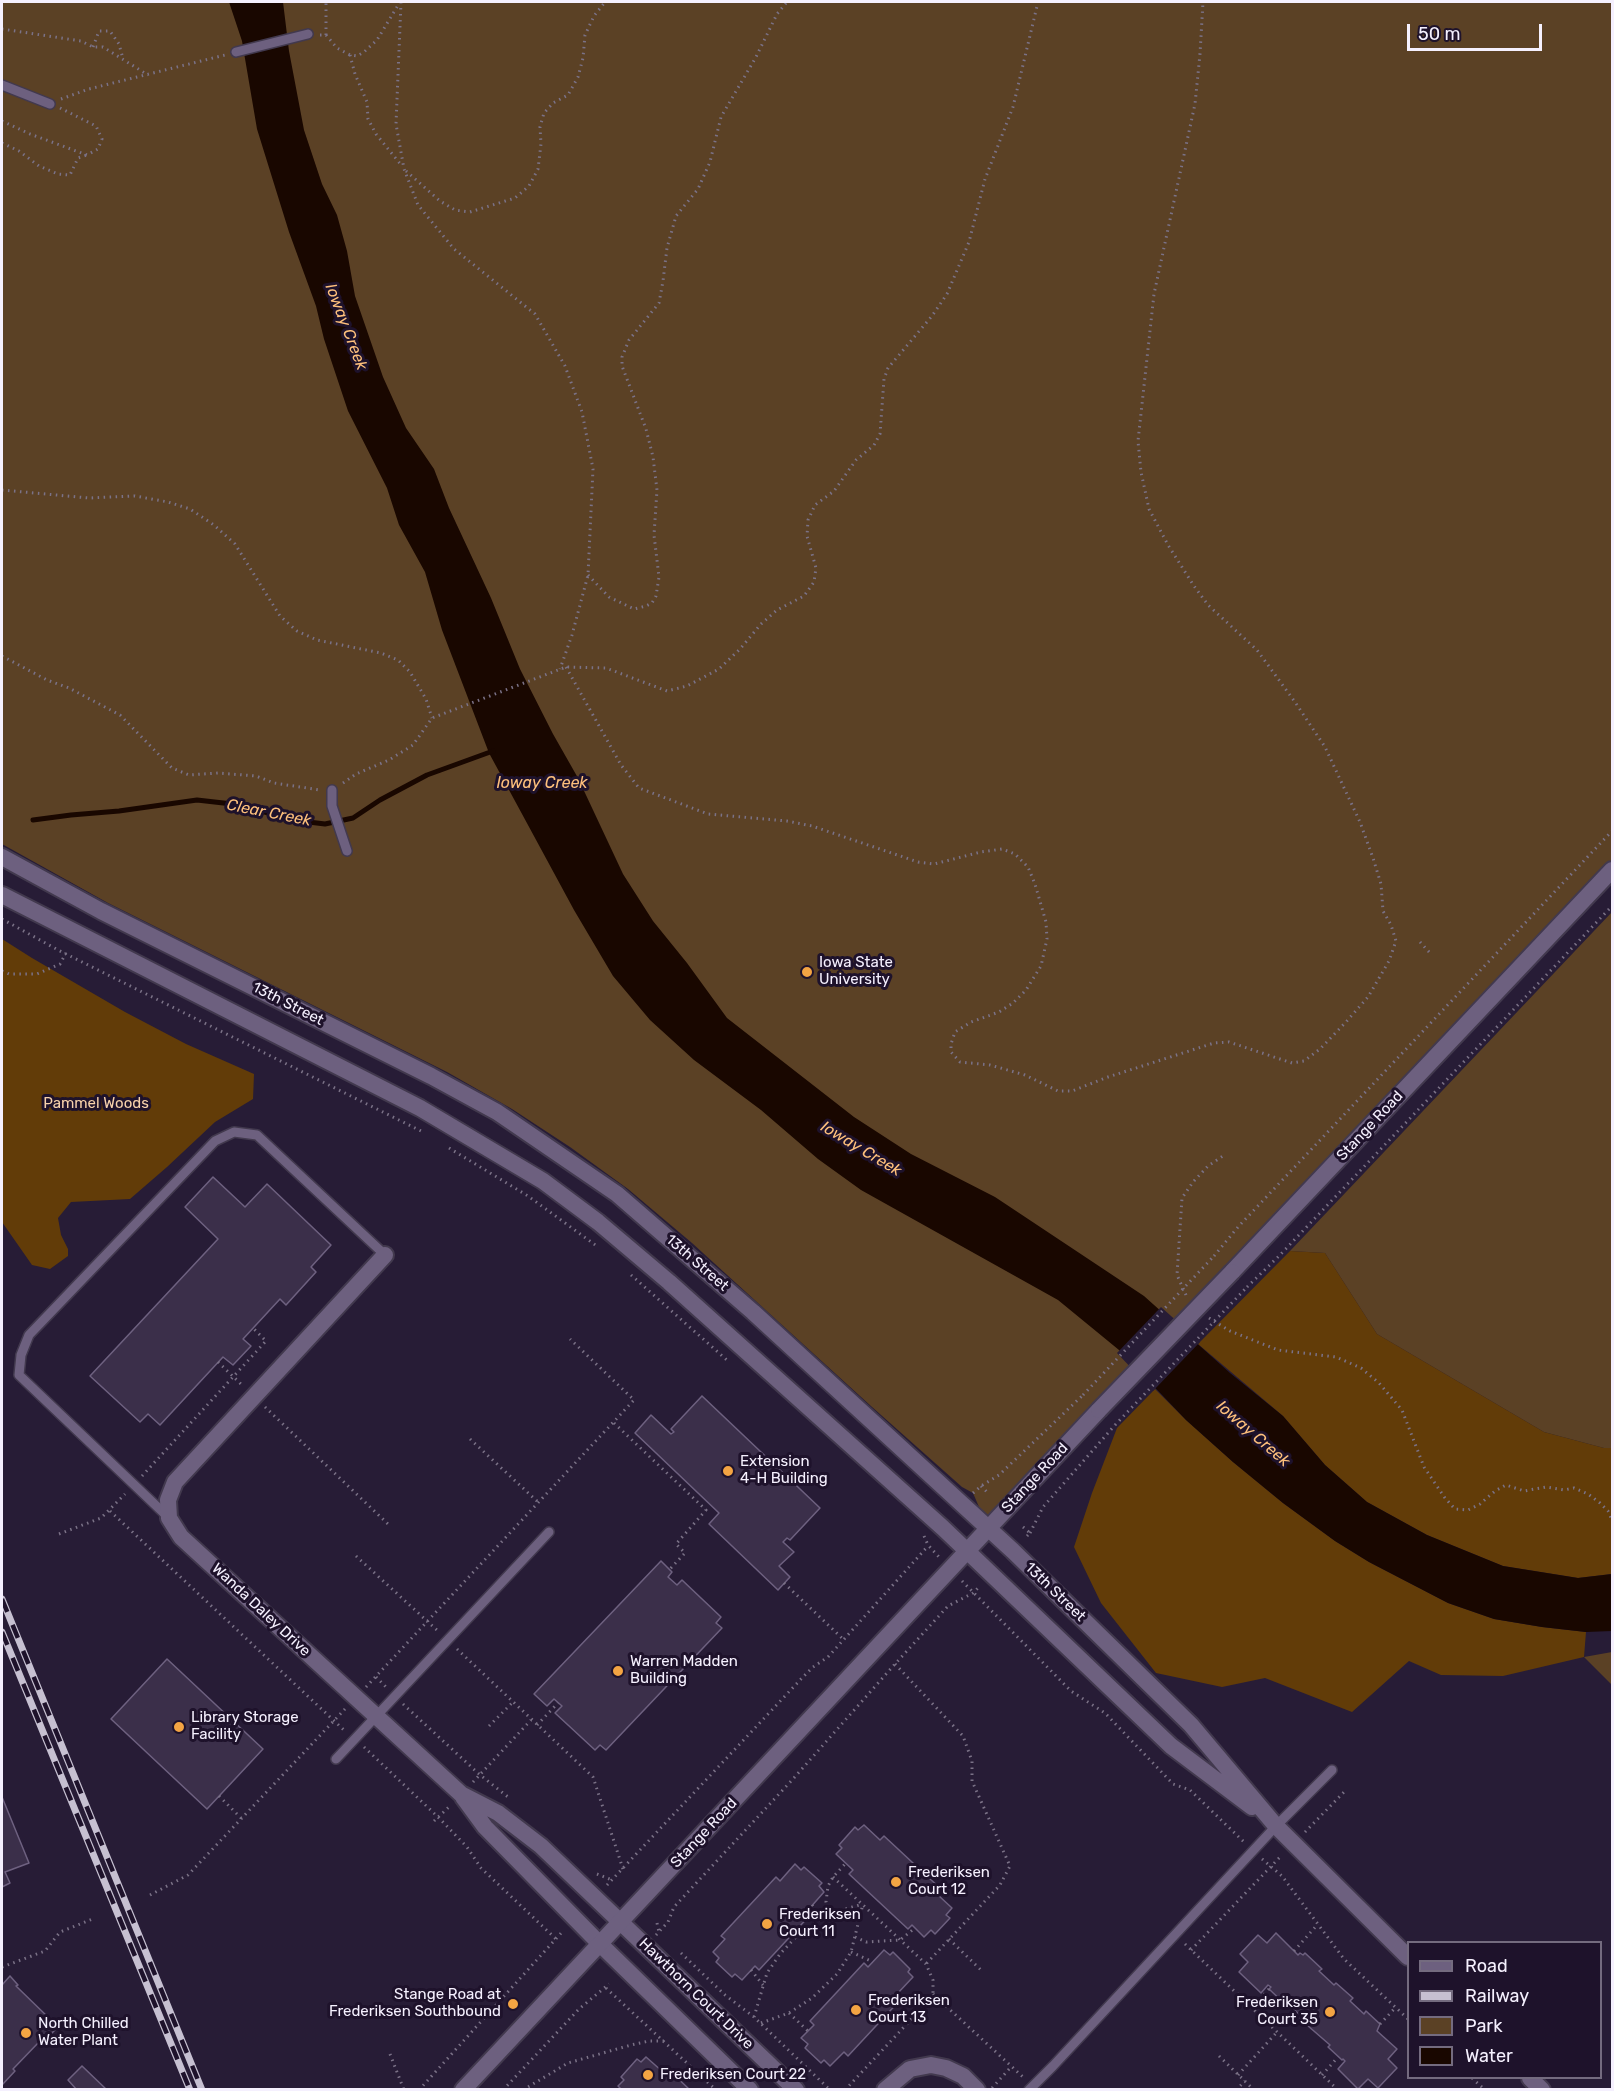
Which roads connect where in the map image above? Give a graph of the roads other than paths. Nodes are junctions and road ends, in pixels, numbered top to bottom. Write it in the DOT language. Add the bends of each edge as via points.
graph roads {
  1 [pos="308,34"];
  2 [pos="236,52"];
  3 [pos="2,85"];
  4 [pos="50,104"];
  5 [pos="332,790"];
  6 [pos="347,851"];
  7 [pos="2,857"];
  8 [pos="1612,870"];
  9 [pos="2,895"];
  10 [pos="385,1255"];
  11 [pos="169,1518"];
  12 [pos="988,1528"];
  13 [pos="549,1532"];
  14 [pos="966,1550"];
  15 [pos="376,1717"];
  16 [pos="336,1759"];
  17 [pos="1332,1770"];
  18 [pos="461,1794"];
  19 [pos="1276,1826"];
  20 [pos="621,1923"];
  21 [pos="600,1944"];
  22 [pos="1407,1956"];
  23 [pos="1531,2079"];
  24 [pos="1031,2087"];
  25 [pos="463,2090"];
  26 [pos="750,2090"];
  27 [pos="796,2090"];
  28 [pos="885,2090"];
  29 [pos="977,2090"];
  30 [pos="1542,2090"];
  1 -- 2 [label="lane"];
  3 -- 4 [label="lane"];
  5 -- 6 [label="lane" via="332,806"];
  7 -- 12 [label="main road, 13th Street" via="101,911 431,1076 557,1151 682,1248"];
  8 -- 12 [label="main road, Stange Road, bridge"];
  9 -- 14 [label="main road, 13th Street" via="420,1108 543,1181 669,1282"];
  10 -- 11 [label="main road" via="175,1482 168,1500"];
  10 -- 11 [label="lane" via="258,1135 234,1132 215,1141 29,1335 19,1375"];
  11 -- 15 [label="main road, Wanda Daley Drive" via="181,1537"];
  12 -- 14 [label="main road, Stange Road"];
  12 -- 19 [label="main road, 13th Street" via="1191,1725"];
  13 -- 15 [label="lane"];
  14 -- 19 [label="main road, 13th Street" via="1171,1746"];
  14 -- 20 [label="main road, Stange Road"];
  15 -- 16 [label="lane"];
  15 -- 18 [label="main road, Wanda Daley Drive"];
  17 -- 19 [label="lane"];
  18 -- 20 [label="main road, Wanda Daley Drive" via="498,1814 541,1846"];
  18 -- 21 [label="main road, Hawthorn Court Drive" via="485,1827"];
  19 -- 22 [label="main road, 13th Street"];
  19 -- 24 [label="lane"];
  20 -- 21 [label="main road, Stange Road"];
  20 -- 27 [label="main road, Hawthorn Court Drive"];
  21 -- 25 [label="main road, Stange Road"];
  21 -- 26 [label="main road, Hawthorn Court Drive"];
  23 -- 30 [label="main road"];
  28 -- 29 [label="main road" via="910,2069 931,2065 963,2076"];
}
